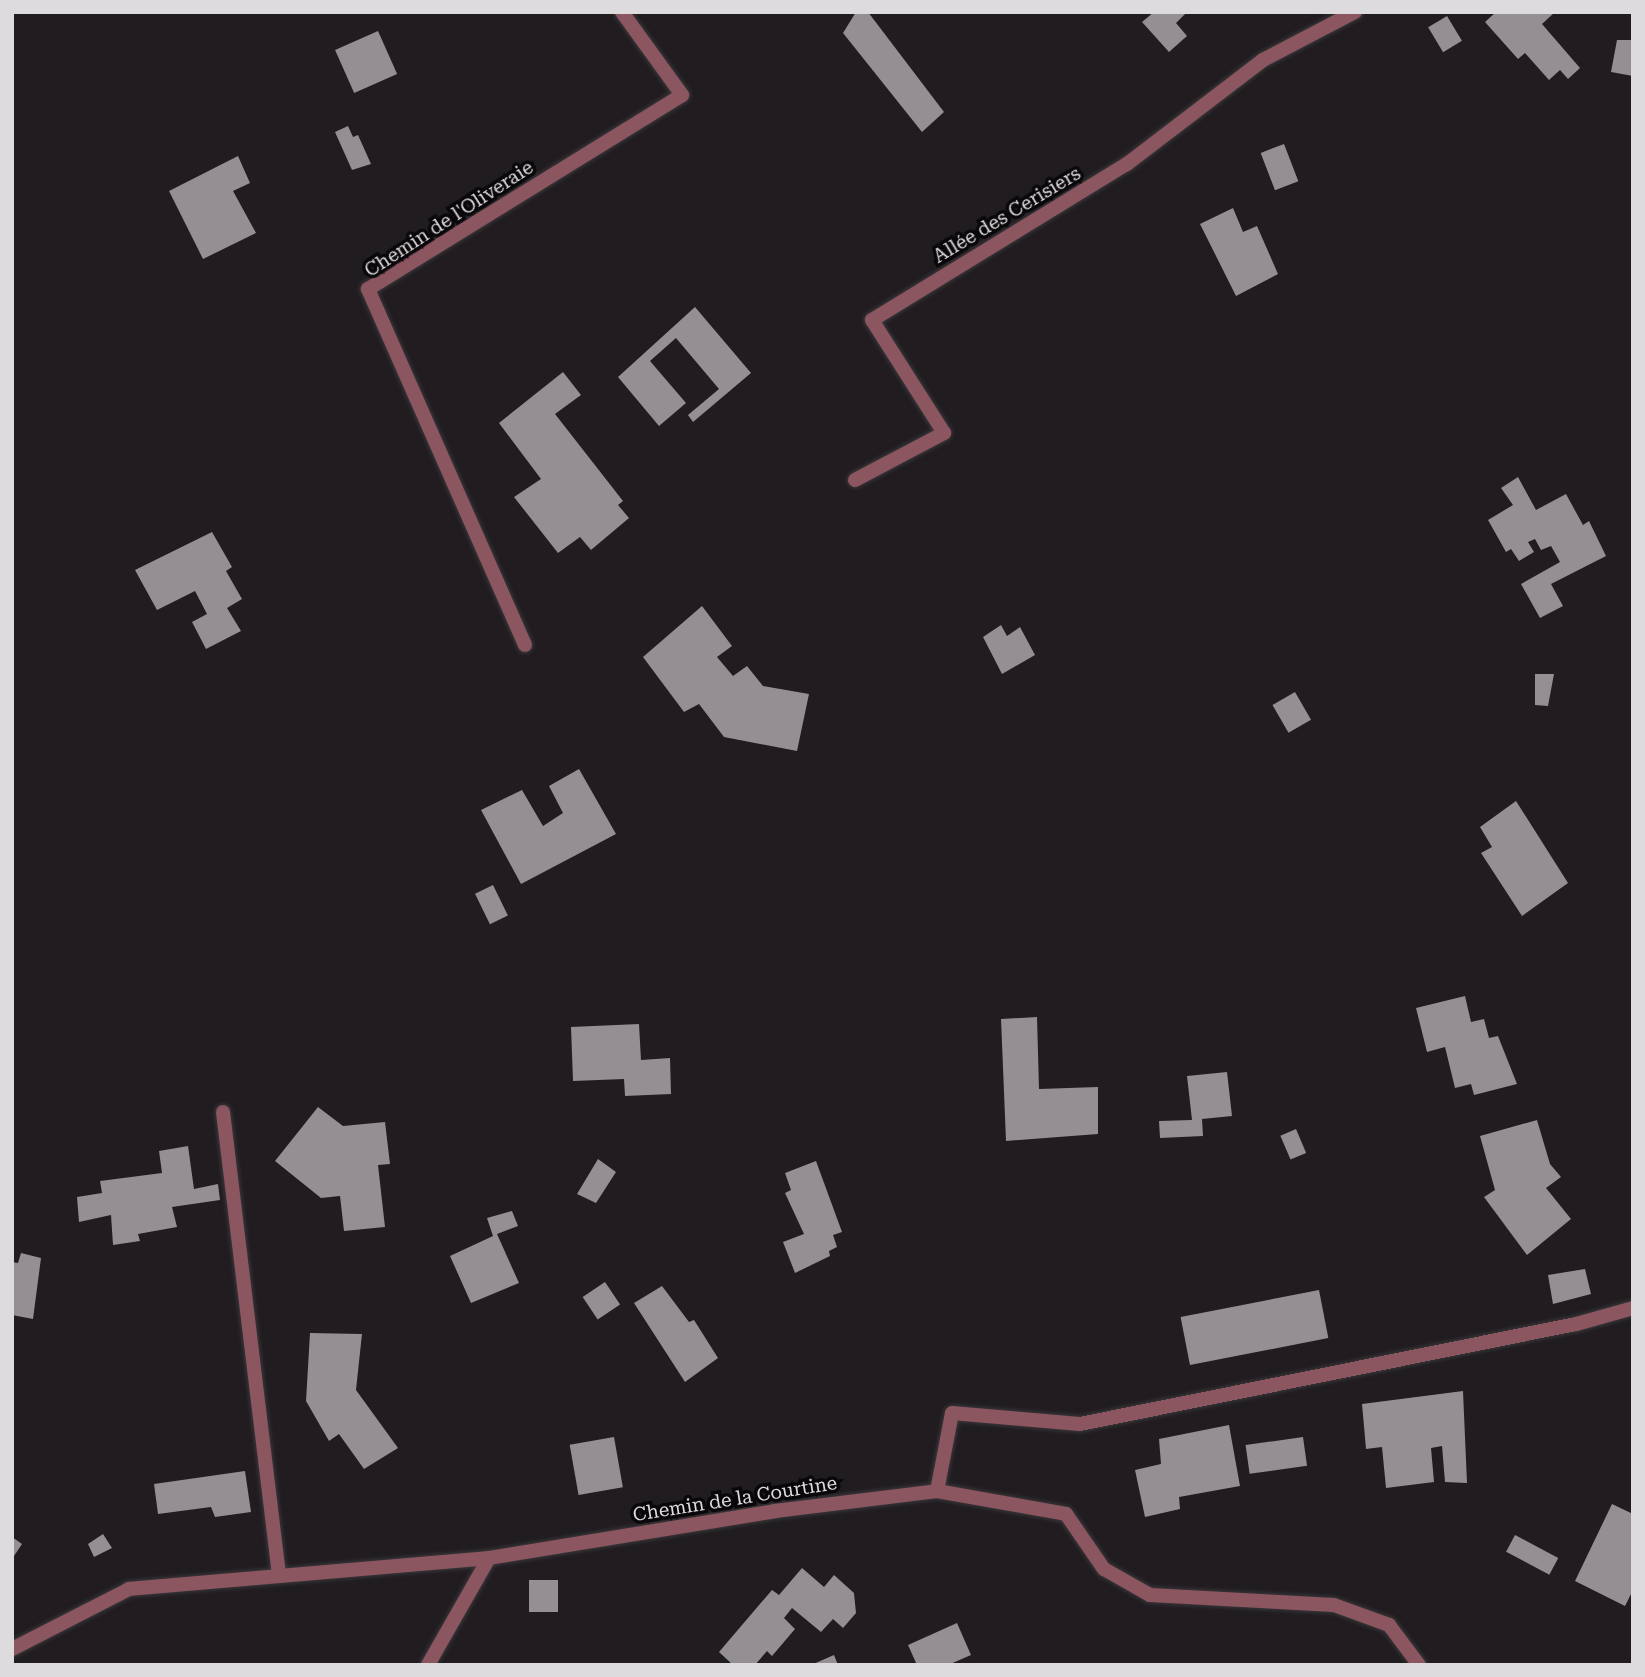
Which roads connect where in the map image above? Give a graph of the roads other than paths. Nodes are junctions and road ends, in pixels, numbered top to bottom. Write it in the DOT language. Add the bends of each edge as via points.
graph roads {
  1 [pos="622,12"];
  2 [pos="1355,12"];
  3 [pos="855,480"];
  4 [pos="525,645"];
  5 [pos="223,1112"];
  6 [pos="1633,1308"];
  7 [pos="937,1491"];
  8 [pos="489,1558"];
  9 [pos="279,1576"];
  10 [pos="12,1649"];
  11 [pos="428,1665"];
  12 [pos="1419,1665"];
  1 -- 4 [label="street, Chemin de l'Oliveraie" via="682,95 368,289"];
  2 -- 3 [label="street, Allée des Cerisiers" via="1263,60 1127,164 873,320 944,433"];
  5 -- 9 [label="street"];
  6 -- 7 [label="street" via="1576,1324 1080,1423 952,1413"];
  7 -- 8 [label="street, Chemin de la Courtine" via="775,1511"];
  7 -- 12 [label="street, Chemin de la Courtine" via="1066,1514 1104,1569 1150,1595 1334,1605 1389,1625"];
  8 -- 9 [label="street, Chemin de la Courtine"];
  8 -- 11 [label="street"];
  9 -- 10 [label="street, Chemin de la Courtine" via="129,1589"];
}
